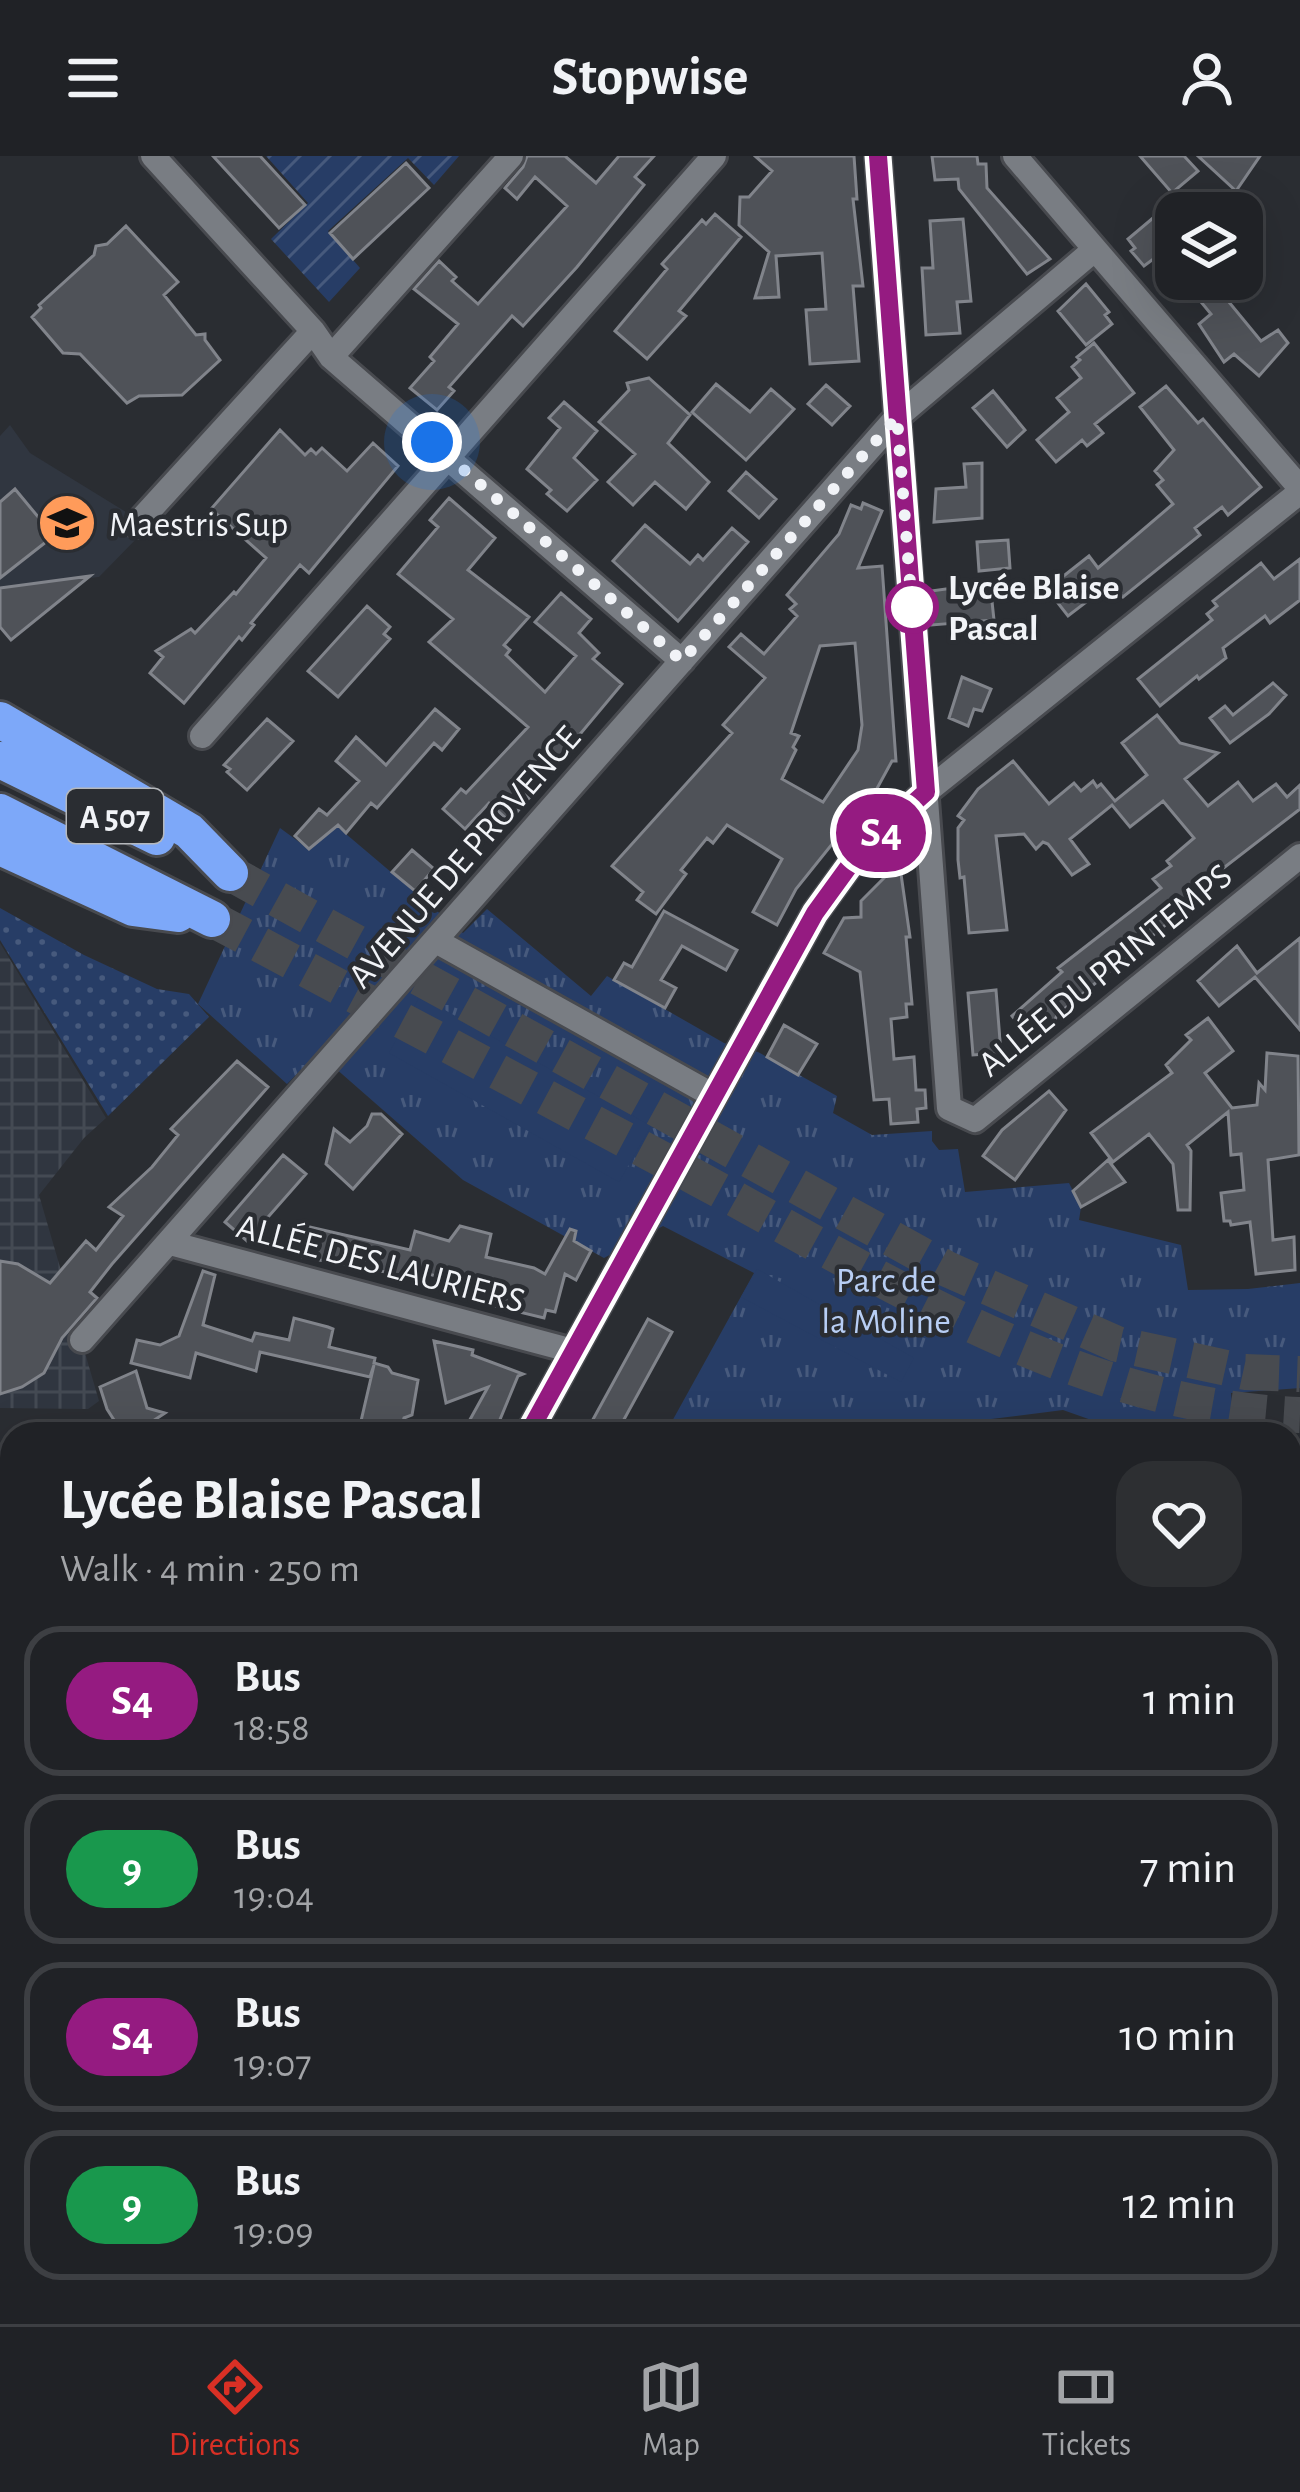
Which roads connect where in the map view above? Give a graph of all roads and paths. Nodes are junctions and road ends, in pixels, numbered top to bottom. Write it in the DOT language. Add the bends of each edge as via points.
graph roads {
  1 [pos="153,156"];
  2 [pos="511,156"];
  3 [pos="714,156"];
  4 [pos="878,156"];
  5 [pos="1015,156"];
  6 [pos="1094,250"];
  7 [pos="313,331"];
  8 [pos="331,357"];
  9 [pos="897,417"];
  10 [pos="448,455"];
  11 [pos="1300,490"];
  12 [pos="136,525"];
  13 [pos="682,661"];
  14 [pos="0,719"];
  15 [pos="202,736"];
  16 [pos="0,760"];
  17 [pos="926,792"];
  18 [pos="0,812"];
  19 [pos="0,847"];
  20 [pos="1300,856"];
  21 [pos="436,941"];
  22 [pos="714,1096"];
  23 [pos="170,1243"];
  24 [pos="82,1340"];
  25 [pos="574,1351"];
  26 [pos="535,1422"];
  1 -- 7 [label="street"];
  2 -- 8 [label="street"];
  3 -- 10 [label="street"];
  4 -- 9 [label="street"];
  5 -- 6 [label="street"];
  6 -- 9 [label="street, AVENUE DE PROVENCE"];
  6 -- 11 [label="street"];
  7 -- 8 [label="street"];
  7 -- 12 [label="street"];
  8 -- 10 [label="street"];
  9 -- 13 [label="street, AVENUE DE PROVENCE"];
  9 -- 17 [label="street"];
  10 -- 13 [label="street"];
  10 -- 15 [label="street"];
  11 -- 17 [label="street"];
  13 -- 21 [label="street, AVENUE DE PROVENCE"];
  14 -- 16 [label="highway, A 507" via="189,832 230,873"];
  17 -- 20 [label="street, ALLÉE DU PRINTEMPS" via="949,1108 975,1120"];
  17 -- 22 [label="street" via="860,851 815,913"];
  18 -- 19 [label="highway, A 507" via="212,919 133,908"];
  21 -- 22 [label="street"];
  21 -- 23 [label="street, AVENUE DE PROVENCE"];
  22 -- 25 [label="street"];
  23 -- 24 [label="street, AVENUE DE PROVENCE"];
  23 -- 25 [label="street, ALLÉE DES LAURIERS"];
  25 -- 26 [label="street"];
}
